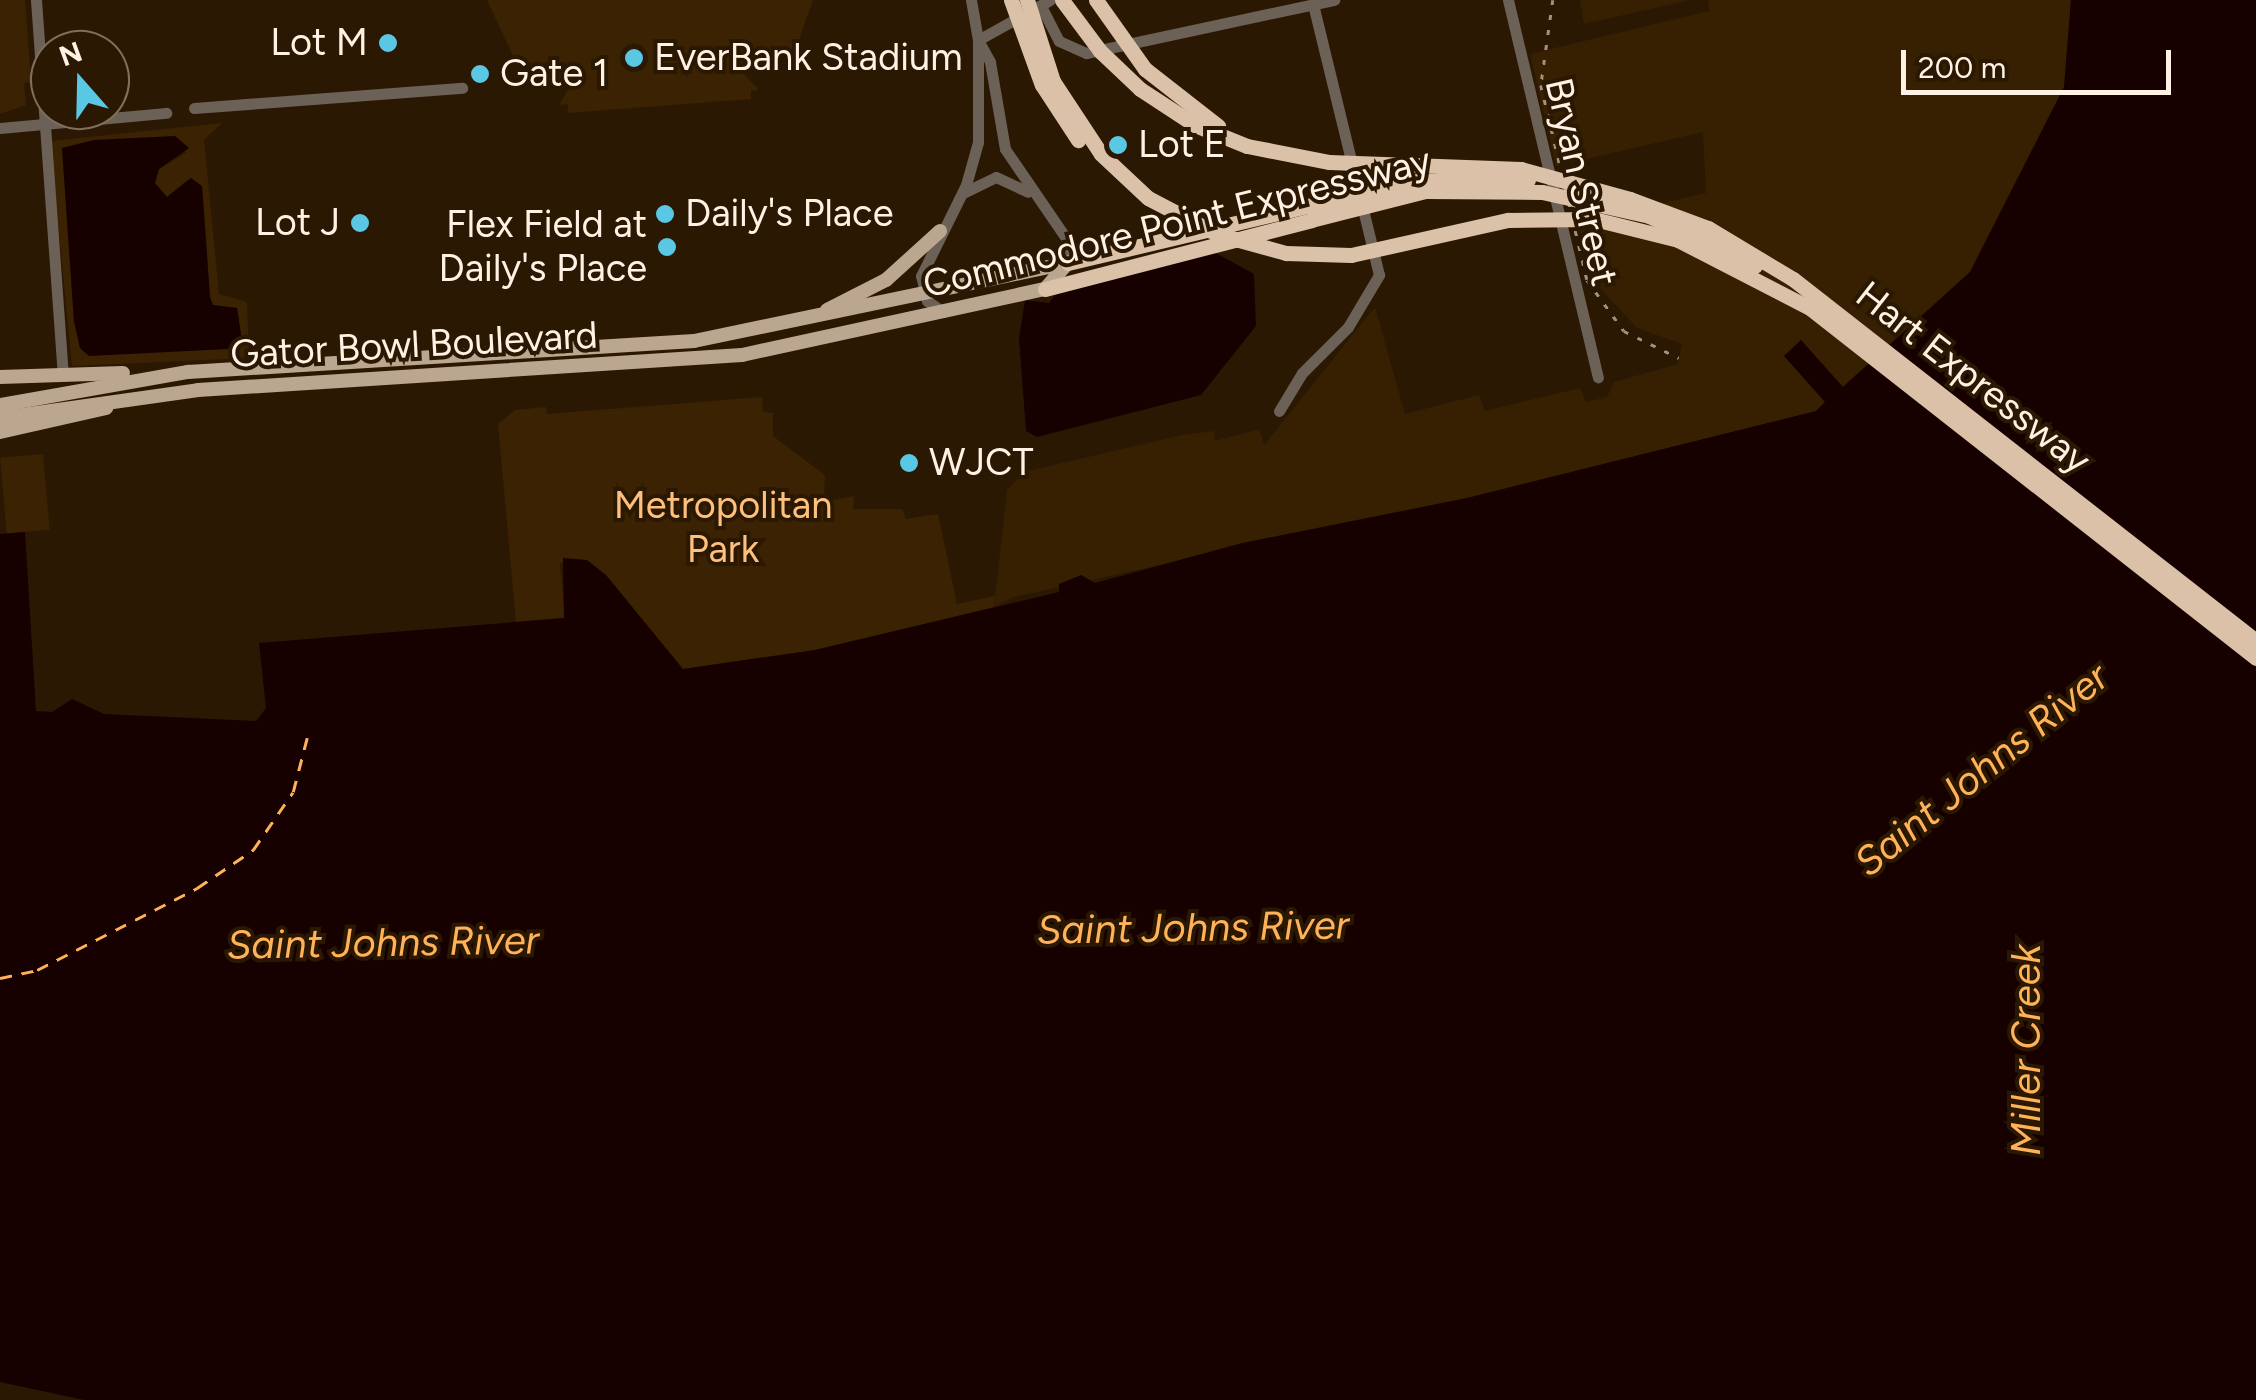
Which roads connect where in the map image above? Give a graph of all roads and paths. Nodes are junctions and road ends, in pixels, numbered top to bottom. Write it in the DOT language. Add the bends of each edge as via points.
graph roads {
  1 [pos="36,0"];
  2 [pos="971,0"];
  3 [pos="1011,0"];
  4 [pos="1062,0"];
  5 [pos="1096,0"];
  6 [pos="1334,0"];
  7 [pos="1508,0"];
  8 [pos="1039,2"];
  9 [pos="1313,5"];
  10 [pos="38,30"];
  11 [pos="978,40"];
  12 [pos="462,88"];
  13 [pos="194,108"];
  14 [pos="166,113"];
  15 [pos="130,116"];
  16 [pos="30,125"];
  17 [pos="0,128"];
  18 [pos="44,130"];
  19 [pos="1311,160"];
  20 [pos="1125,181"];
  21 [pos="962,194"];
  22 [pos="1036,198"];
  23 [pos="1630,199"];
  24 [pos="1309,213"];
  25 [pos="940,231"];
  26 [pos="1068,263"];
  27 [pos="1044,289"];
  28 [pos="924,293"];
  29 [pos="1810,308"];
  30 [pos="944,312"];
  31 [pos="784,327"];
  32 [pos="832,338"];
  33 [pos="188,372"];
  34 [pos="63,374"];
  35 [pos="0,377"];
  36 [pos="1598,377"];
  37 [pos="164,393"];
  38 [pos="6,405"];
  39 [pos="1278,411"];
  40 [pos="0,418"];
  41 [pos="0,432"];
  42 [pos="2256,641"];
  43 [pos="2256,658"];
  1 -- 10 [label="street"];
  2 -- 11 [label="street"];
  3 -- 20 [label="highway, bridge" via="1052,103 1085,148"];
  4 -- 19 [label="highway, bridge" via="1100,51 1167,108 1247,146"];
  5 -- 19 [label="highway, bridge" via="1132,55 1184,104 1244,139"];
  6 -- 9 [label="street"];
  7 -- 36 [label="street, Bryan Street"];
  8 -- 9 [label="street" via="1064,46 1086,53"];
  8 -- 11 [label="street"];
  8 -- 20 [label="highway, bridge" via="1057,89"];
  9 -- 39 [label="street" via="1379,275 1348,328 1302,373"];
  11 -- 21 [label="street" via="979,134"];
  11 -- 22 [label="street" via="990,62 1002,141"];
  12 -- 13 [label="street"];
  14 -- 15 [label="street"];
  16 -- 17 [label="street"];
  18 -- 34 [label="street"];
  19 -- 23 [label="highway, bridge" via="1521,169"];
  20 -- 29 [label="highway, bridge" via="1217,234 1304,255 1388,251 1522,218 1611,221 1704,252"];
  21 -- 22 [label="street" via="996,177"];
  21 -- 25 [label="street"];
  22 -- 26 [label="street" via="1066,238"];
  23 -- 24 [label="highway, Commodore Point Expressway, bridge" via="1548,182 1466,178 1385,186"];
  23 -- 42 [label="highway, Hart Expressway" via="1708,228 1793,279"];
  24 -- 26 [label="highway, Commodore Point Expressway"];
  24 -- 27 [label="highway, Commodore Point Expressway"];
  24 -- 29 [label="highway, Commodore Point Expressway, bridge" via="1437,190 1563,195 1692,233 1756,267"];
  25 -- 28 [label="street" via="922,272"];
  25 -- 31 [label="main road" via="875,288"];
  26 -- 27 [label="main road"];
  26 -- 28 [label="main road, Commodore Point Expressway"];
  27 -- 30 [label="main road, Commodore Point Expressway"];
  28 -- 30 [label="street"];
  28 -- 31 [label="main road, Commodore Point Expressway"];
  29 -- 43 [label="highway, Hart Expressway"];
  30 -- 32 [label="main road, Commodore Point Expressway"];
  31 -- 33 [label="main road, Gator Bowl Boulevard" via="604,352"];
  32 -- 37 [label="main road, Gator Bowl Boulevard" via="666,364"];
  33 -- 34 [label="main road"];
  33 -- 38 [label="main road, Gator Bowl Boulevard"];
  34 -- 35 [label="main road"];
  34 -- 38 [label="main road"];
  37 -- 40 [label="main road, Gator Bowl Boulevard"];
  37 -- 41 [label="main road"];
}
